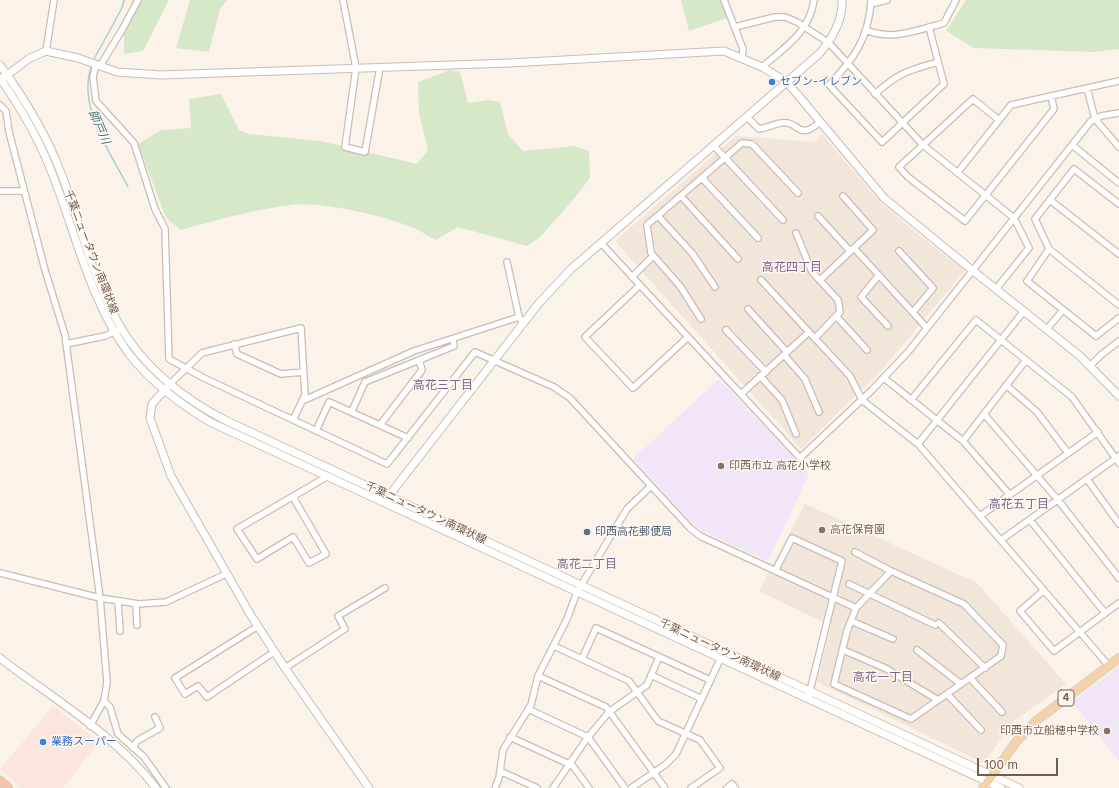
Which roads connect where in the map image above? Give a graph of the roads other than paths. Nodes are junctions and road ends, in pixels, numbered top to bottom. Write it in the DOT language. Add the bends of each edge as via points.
graph roads {
  1 [pos="54,0"];
  2 [pos="138,0"];
  3 [pos="343,0"];
  4 [pos="724,0"];
  5 [pos="814,0"];
  6 [pos="842,0"];
  7 [pos="887,0"];
  8 [pos="956,0"];
  9 [pos="871,2"];
  10 [pos="735,27"];
  11 [pos="929,27"];
  12 [pos="805,28"];
  13 [pos="866,30"];
  14 [pos="829,43"];
  15 [pos="46,51"];
  16 [pos="742,57"];
  17 [pos="938,62"];
  18 [pos="848,64"];
  19 [pos="0,65"];
  20 [pos="98,65"];
  21 [pos="762,67"];
  22 [pos="356,68"];
  23 [pos="380,68"];
  24 [pos="2,78"];
  25 [pos="1119,81"];
  26 [pos="787,82"];
  27 [pos="1086,88"];
  28 [pos="875,94"];
  29 [pos="1051,96"];
  30 [pos="0,105"];
  31 [pos="1119,113"];
  32 [pos="747,117"];
  33 [pos="1095,119"];
  34 [pos="999,120"];
  35 [pos="820,122"];
  36 [pos="902,123"];
  37 [pos="1118,144"];
  38 [pos="923,145"];
  39 [pos="714,146"];
  40 [pos="1072,146"];
  41 [pos="725,158"];
  42 [pos="958,172"];
  43 [pos="702,178"];
  44 [pos="1119,183"];
  45 [pos="0,191"];
  46 [pos="24,191"];
  47 [pos="798,193"];
  48 [pos="985,195"];
  49 [pos="681,196"];
  50 [pos="842,196"];
  51 [pos="1050,200"];
  52 [pos="1119,204"];
  53 [pos="658,216"];
  54 [pos="818,216"];
  55 [pos="1014,218"];
  56 [pos="783,220"];
  57 [pos="796,233"];
  58 [pos="758,238"];
  59 [pos="601,243"];
  60 [pos="852,249"];
  61 [pos="1050,249"];
  62 [pos="899,251"];
  63 [pos="1119,254"];
  64 [pos="653,256"];
  65 [pos="738,259"];
  66 [pos="507,262"];
  67 [pos="972,270"];
  68 [pos="879,275"];
  69 [pos="632,277"];
  70 [pos="761,280"];
  71 [pos="820,280"];
  72 [pos="640,285"];
  73 [pos="714,287"];
  74 [pos="996,289"];
  75 [pos="1119,305"];
  76 [pos="748,309"];
  77 [pos="1063,310"];
  78 [pos="1024,311"];
  79 [pos="913,312"];
  80 [pos="836,316"];
  81 [pos="1119,318"];
  82 [pos="701,319"];
  83 [pos="521,320"];
  84 [pos="888,326"];
  85 [pos="122,328"];
  86 [pos="927,328"];
  87 [pos="1047,329"];
  88 [pos="726,330"];
  89 [pos="115,332"];
  90 [pos="809,332"];
  91 [pos="688,337"];
  92 [pos="815,338"];
  93 [pos="453,339"];
  94 [pos="1001,340"];
  95 [pos="1119,341"];
  96 [pos="66,344"];
  97 [pos="234,344"];
  98 [pos="867,350"];
  99 [pos="786,354"];
  100 [pos="419,360"];
  101 [pos="1026,360"];
  102 [pos="496,361"];
  103 [pos="1090,365"];
  104 [pos="187,368"];
  105 [pos="303,372"];
  106 [pos="766,372"];
  107 [pos="760,376"];
  108 [pos="884,378"];
  109 [pos="170,384"];
  110 [pos="1006,386"];
  111 [pos="165,390"];
  112 [pos="741,394"];
  113 [pos="1119,396"];
  114 [pos="862,400"];
  115 [pos="911,400"];
  116 [pos="302,401"];
  117 [pos="352,411"];
  118 [pos="819,412"];
  119 [pos="984,414"];
  120 [pos="293,420"];
  121 [pos="937,420"];
  122 [pos="380,425"];
  123 [pos="316,431"];
  124 [pos="1098,432"];
  125 [pos="796,434"];
  126 [pos="408,438"];
  127 [pos="963,441"];
  128 [pos="918,444"];
  129 [pos="1068,453"];
  130 [pos="1118,459"];
  131 [pos="1037,475"];
  132 [pos="328,476"];
  133 [pos="1087,479"];
  134 [pos="651,486"];
  135 [pos="1010,496"];
  136 [pos="293,497"];
  137 [pos="387,499"];
  138 [pos="1058,500"];
  139 [pos="980,516"];
  140 [pos="1030,520"];
  141 [pos="1119,524"];
  142 [pos="1001,540"];
  143 [pos="855,552"];
  144 [pos="775,571"];
  145 [pos="891,571"];
  146 [pos="0,573"];
  147 [pos="226,574"];
  148 [pos="1119,578"];
  149 [pos="849,584"];
  150 [pos="385,588"];
  151 [pos="579,589"];
  152 [pos="1044,590"];
  153 [pos="869,594"];
  154 [pos="100,598"];
  155 [pos="833,599"];
  156 [pos="118,601"];
  157 [pos="1119,603"];
  158 [pos="136,604"];
  159 [pos="856,608"];
  160 [pos="1105,613"];
  161 [pos="851,621"];
  162 [pos="137,625"];
  163 [pos="258,626"];
  164 [pos="120,631"];
  165 [pos="1080,632"];
  166 [pos="893,639"];
  167 [pos="554,646"];
  168 [pos="843,650"];
  169 [pos="917,650"];
  170 [pos="274,652"];
  171 [pos="722,654"];
  172 [pos="660,657"];
  173 [pos="0,658"];
  174 [pos="1119,658"];
  175 [pos="582,659"];
  176 [pos="1109,666"];
  177 [pos="285,668"];
  178 [pos="985,668"];
  179 [pos="538,676"];
  180 [pos="651,676"];
  181 [pos="970,678"];
  182 [pos="710,680"];
  183 [pos="961,684"];
  184 [pos="637,692"];
  185 [pos="947,694"];
  186 [pos="809,695"];
  187 [pos="702,699"];
  188 [pos="938,700"];
  189 [pos="104,701"];
  190 [pos="528,708"];
  191 [pos="610,712"];
  192 [pos="1002,712"];
  193 [pos="155,717"];
  194 [pos="90,726"];
  195 [pos="981,730"];
  196 [pos="686,734"];
  197 [pos="588,736"];
  198 [pos="510,737"];
  199 [pos="133,748"];
  200 [pos="570,763"];
  201 [pos="500,771"];
  202 [pos="654,773"];
  203 [pos="0,781"];
  204 [pos="987,782"];
  205 [pos="8,788"];
  206 [pos="156,788"];
  207 [pos="166,788"];
  208 [pos="369,788"];
  209 [pos="495,788"];
  210 [pos="537,788"];
  211 [pos="553,788"];
  212 [pos="589,788"];
  213 [pos="625,788"];
  214 [pos="631,788"];
  215 [pos="665,788"];
  216 [pos="691,788"];
  217 [pos="727,788"];
  218 [pos="735,788"];
  219 [pos="1000,788"];
  220 [pos="1018,788"];
  1 -- 15 [label="street"];
  2 -- 20 [label="street" via="122,30"];
  3 -- 22 [label="street"];
  4 -- 10 [label="street"];
  5 -- 12 [label="street" via="810,20"];
  6 -- 14 [label="street" via="838,26"];
  7 -- 9 [label="street"];
  8 -- 11 [label="street" via="944,23"];
  9 -- 13 [label="street"];
  10 -- 12 [label="street" via="779,17 793,20"];
  10 -- 16 [label="street" via="743,49"];
  11 -- 13 [label="street" via="902,34 880,34"];
  11 -- 17 [label="street"];
  12 -- 14 [label="street"];
  12 -- 21 [label="street"];
  13 -- 18 [label="street" via="859,48"];
  14 -- 18 [label="street"];
  14 -- 26 [label="street"];
  15 -- 20 [label="street"];
  15 -- 24 [label="street" via="30,58"];
  16 -- 21 [label="street"];
  16 -- 23 [label="street" via="724,51"];
  17 -- 28 [label="street" via="905,71 887,82"];
  17 -- 36 [label="street" via="944,84"];
  18 -- 28 [label="street"];
  18 -- 36 [label="street" via="828,85 882,142"];
  19 -- 24 [label="street, 千葉ニュータウン南環状線"];
  20 -- 22 [label="street" via="117,72 162,75"];
  20 -- 104 [label="street" via="93,77 96,101 134,143 155,209 165,229 169,359"];
  21 -- 26 [label="street"];
  22 -- 23 [label="street"];
  22 -- 23 [label="street" via="345,147 365,152"];
  24 -- 85 [label="street, 千葉ニュータウン南環状線" via="37,121 60,172 104,296"];
  24 -- 89 [label="street, 千葉ニュータウン南環状線" via="46,160 97,298"];
  25 -- 27 [label="street"];
  26 -- 32 [label="street"];
  26 -- 35 [label="street"];
  27 -- 29 [label="street"];
  27 -- 33 [label="street"];
  28 -- 36 [label="street"];
  29 -- 34 [label="street" via="1011,105"];
  29 -- 48 [label="street" via="1054,109"];
  30 -- 46 [label="street" via="6,111"];
  31 -- 33 [label="street"];
  32 -- 35 [label="street" via="759,128 781,123 791,124 806,131"];
  32 -- 39 [label="street"];
  33 -- 37 [label="street"];
  33 -- 40 [label="street"];
  34 -- 38 [label="street" via="973,99"];
  34 -- 42 [label="street"];
  35 -- 67 [label="street" via="884,198"];
  36 -- 38 [label="street"];
  38 -- 42 [label="street"];
  38 -- 48 [label="street" via="899,168 908,177 965,221"];
  39 -- 41 [label="street"];
  39 -- 59 [label="street"];
  40 -- 44 [label="street"];
  40 -- 55 [label="street"];
  41 -- 43 [label="street"];
  41 -- 47 [label="street" via="742,143 752,144"];
  41 -- 56 [label="street"];
  42 -- 48 [label="street"];
  43 -- 49 [label="street"];
  43 -- 58 [label="street"];
  45 -- 46 [label="street"];
  46 -- 96 [label="street"];
  48 -- 55 [label="street"];
  49 -- 53 [label="street"];
  49 -- 65 [label="street"];
  50 -- 60 [label="street" via="872,230"];
  51 -- 52 [label="street" via="1074,169"];
  51 -- 61 [label="street" via="1035,219"];
  51 -- 63 [label="street"];
  53 -- 64 [label="street" via="647,225"];
  53 -- 73 [label="street" via="692,253"];
  54 -- 60 [label="street"];
  55 -- 67 [label="street"];
  55 -- 74 [label="street" via="1030,248"];
  57 -- 71 [label="street" via="812,272"];
  59 -- 69 [label="street"];
  59 -- 83 [label="street" via="571,269"];
  60 -- 68 [label="street"];
  60 -- 71 [label="street"];
  61 -- 75 [label="street"];
  61 -- 77 [label="street" via="1027,280"];
  62 -- 79 [label="street" via="933,288"];
  64 -- 69 [label="street"];
  64 -- 82 [label="street" via="680,286"];
  66 -- 83 [label="street"];
  67 -- 74 [label="street"];
  67 -- 86 [label="street"];
  68 -- 79 [label="street"];
  68 -- 84 [label="street" via="861,297"];
  69 -- 72 [label="street"];
  70 -- 90 [label="street"];
  71 -- 80 [label="street" via="838,300 840,312"];
  72 -- 91 [label="street"];
  72 -- 91 [label="street" via="585,337 633,388"];
  74 -- 78 [label="street"];
  76 -- 99 [label="street"];
  77 -- 81 [label="street" via="1096,336"];
  77 -- 87 [label="street"];
  78 -- 87 [label="street"];
  78 -- 94 [label="street"];
  79 -- 86 [label="street"];
  80 -- 92 [label="street"];
  80 -- 98 [label="street"];
  83 -- 93 [label="street"];
  83 -- 102 [label="street"];
  85 -- 89 [label="street"];
  85 -- 109 [label="street, 千葉ニュータウン南環状線" via="137,350"];
  86 -- 108 [label="street"];
  87 -- 103 [label="street"];
  88 -- 106 [label="street"];
  89 -- 96 [label="street"];
  89 -- 111 [label="street, 千葉ニュータウン南環状線" via="130,355"];
  90 -- 92 [label="street"];
  90 -- 99 [label="street"];
  91 -- 112 [label="street"];
  92 -- 114 [label="street" via="850,376"];
  93 -- 100 [label="street" via="454,346"];
  93 -- 116 [label="street" via="414,351"];
  94 -- 101 [label="street"];
  94 -- 115 [label="street" via="976,320"];
  94 -- 121 [label="street"];
  95 -- 103 [label="street"];
  96 -- 154 [label="street"];
  97 -- 104 [label="street" via="202,352"];
  97 -- 105 [label="street" via="237,354 281,374"];
  97 -- 105 [label="street" via="301,328"];
  99 -- 106 [label="street"];
  99 -- 118 [label="street" via="805,379"];
  100 -- 117 [label="street" via="365,382"];
  100 -- 122 [label="street" via="422,370"];
  101 -- 110 [label="street"];
  101 -- 124 [label="street" via="1072,397"];
  102 -- 126 [label="street" via="475,352"];
  102 -- 134 [label="street" via="562,392"];
  102 -- 137 [label="street"];
  103 -- 113 [label="street"];
  104 -- 109 [label="street"];
  104 -- 120 [label="street"];
  105 -- 116 [label="street" via="305,395"];
  106 -- 107 [label="street"];
  107 -- 112 [label="street"];
  107 -- 125 [label="street" via="782,400"];
  108 -- 114 [label="street"];
  108 -- 115 [label="street"];
  109 -- 111 [label="street"];
  109 -- 137 [label="street, 千葉ニュータウン南環状線" via="213,414"];
  110 -- 119 [label="street"];
  110 -- 129 [label="street" via="1037,412"];
  111 -- 132 [label="street, 千葉ニュータウン南環状線" via="190,411 210,422"];
  111 -- 147 [label="street" via="152,404 152,426 171,476"];
  112 -- 114 [label="street" via="800,458"];
  114 -- 128 [label="street"];
  115 -- 121 [label="street"];
  116 -- 120 [label="street"];
  117 -- 122 [label="street"];
  117 -- 123 [label="street" via="329,402"];
  119 -- 127 [label="street"];
  119 -- 131 [label="street"];
  120 -- 123 [label="street"];
  121 -- 127 [label="street"];
  121 -- 128 [label="street"];
  122 -- 126 [label="street"];
  123 -- 126 [label="street" via="387,464"];
  124 -- 129 [label="street"];
  124 -- 130 [label="street"];
  127 -- 135 [label="street"];
  128 -- 139 [label="street"];
  129 -- 131 [label="street"];
  130 -- 133 [label="street"];
  131 -- 135 [label="street"];
  131 -- 138 [label="street"];
  132 -- 136 [label="street"];
  132 -- 137 [label="street, 千葉ニュータウン南環状線"];
  133 -- 138 [label="street"];
  133 -- 141 [label="street"];
  134 -- 144 [label="street" via="700,536"];
  134 -- 151 [label="street" via="627,509"];
  135 -- 139 [label="street"];
  136 -- 136 [label="street" via="238,529 257,560 294,537 309,563 326,554"];
  137 -- 151 [label="street, 千葉ニュータウン南環状線"];
  138 -- 140 [label="street"];
  138 -- 148 [label="street"];
  139 -- 142 [label="street"];
  140 -- 142 [label="street"];
  140 -- 160 [label="street"];
  142 -- 152 [label="street"];
  143 -- 145 [label="street"];
  144 -- 155 [label="street"];
  144 -- 155 [label="street" via="792,538 842,561"];
  145 -- 153 [label="street"];
  145 -- 178 [label="street" via="964,604 1003,645 1001,656"];
  146 -- 154 [label="street"];
  147 -- 158 [label="street" via="166,602"];
  147 -- 163 [label="street"];
  149 -- 153 [label="street"];
  150 -- 177 [label="street" via="338,616 345,630"];
  151 -- 167 [label="street"];
  151 -- 171 [label="street, 千葉ニュータウン南環状線"];
  152 -- 165 [label="street"];
  152 -- 165 [label="street" via="1020,611 1054,651"];
  153 -- 159 [label="street"];
  153 -- 178 [label="street" via="937,624"];
  154 -- 156 [label="street"];
  154 -- 189 [label="street" via="107,682"];
  155 -- 159 [label="street"];
  155 -- 186 [label="street"];
  156 -- 158 [label="street"];
  156 -- 164 [label="street"];
  157 -- 160 [label="street"];
  158 -- 162 [label="street"];
  159 -- 161 [label="street"];
  160 -- 165 [label="street"];
  161 -- 166 [label="street"];
  161 -- 168 [label="street"];
  163 -- 170 [label="street"];
  163 -- 170 [label="street" via="175,678 185,694 198,686 207,697"];
  165 -- 176 [label="street"];
  167 -- 175 [label="street"];
  167 -- 179 [label="street"];
  168 -- 188 [label="street" via="885,668"];
  168 -- 188 [label="street" via="834,684 911,719"];
  169 -- 183 [label="street"];
  170 -- 177 [label="street"];
  171 -- 182 [label="street"];
  171 -- 186 [label="street, 千葉ニュータウン南環状線"];
  172 -- 175 [label="street" via="596,628"];
  172 -- 180 [label="street"];
  172 -- 182 [label="street"];
  173 -- 194 [label="street"];
  174 -- 176 [label="main road, 4"];
  175 -- 184 [label="street" via="629,681"];
  176 -- 204 [label="main road, 4" via="1036,721 1016,742"];
  177 -- 208 [label="street"];
  178 -- 181 [label="street"];
  179 -- 190 [label="street" via="534,697"];
  179 -- 191 [label="street" via="606,707"];
  180 -- 184 [label="street" via="647,685"];
  180 -- 187 [label="street"];
  181 -- 183 [label="street"];
  181 -- 192 [label="street"];
  182 -- 187 [label="street"];
  183 -- 185 [label="street"];
  184 -- 191 [label="street"];
  184 -- 196 [label="street" via="658,720"];
  185 -- 188 [label="street"];
  185 -- 195 [label="street"];
  186 -- 204 [label="street, 千葉ニュータウン南環状線"];
  187 -- 196 [label="street"];
  189 -- 194 [label="street"];
  189 -- 199 [label="street" via="110,708 118,734"];
  190 -- 197 [label="street"];
  190 -- 198 [label="street"];
  191 -- 197 [label="street"];
  191 -- 202 [label="street"];
  193 -- 199 [label="street" via="160,728 137,742"];
  194 -- 206 [label="street" via="127,755"];
  196 -- 202 [label="street" via="672,758"];
  196 -- 216 [label="street" via="700,740 720,768"];
  197 -- 200 [label="street"];
  197 -- 213 [label="street"];
  198 -- 200 [label="street"];
  198 -- 201 [label="street" via="503,750"];
  199 -- 207 [label="street" via="144,757"];
  200 -- 211 [label="street"];
  200 -- 212 [label="street"];
  201 -- 209 [label="street"];
  201 -- 210 [label="street"];
  202 -- 214 [label="street"];
  202 -- 215 [label="street"];
  203 -- 205 [label="highway"];
  204 -- 219 [label="street, 千葉ニュータウン南環状線"];
  204 -- 220 [label="street, 千葉ニュータウン南環状線"];
  217 -- 218 [label="street" via="732,784"];
}
